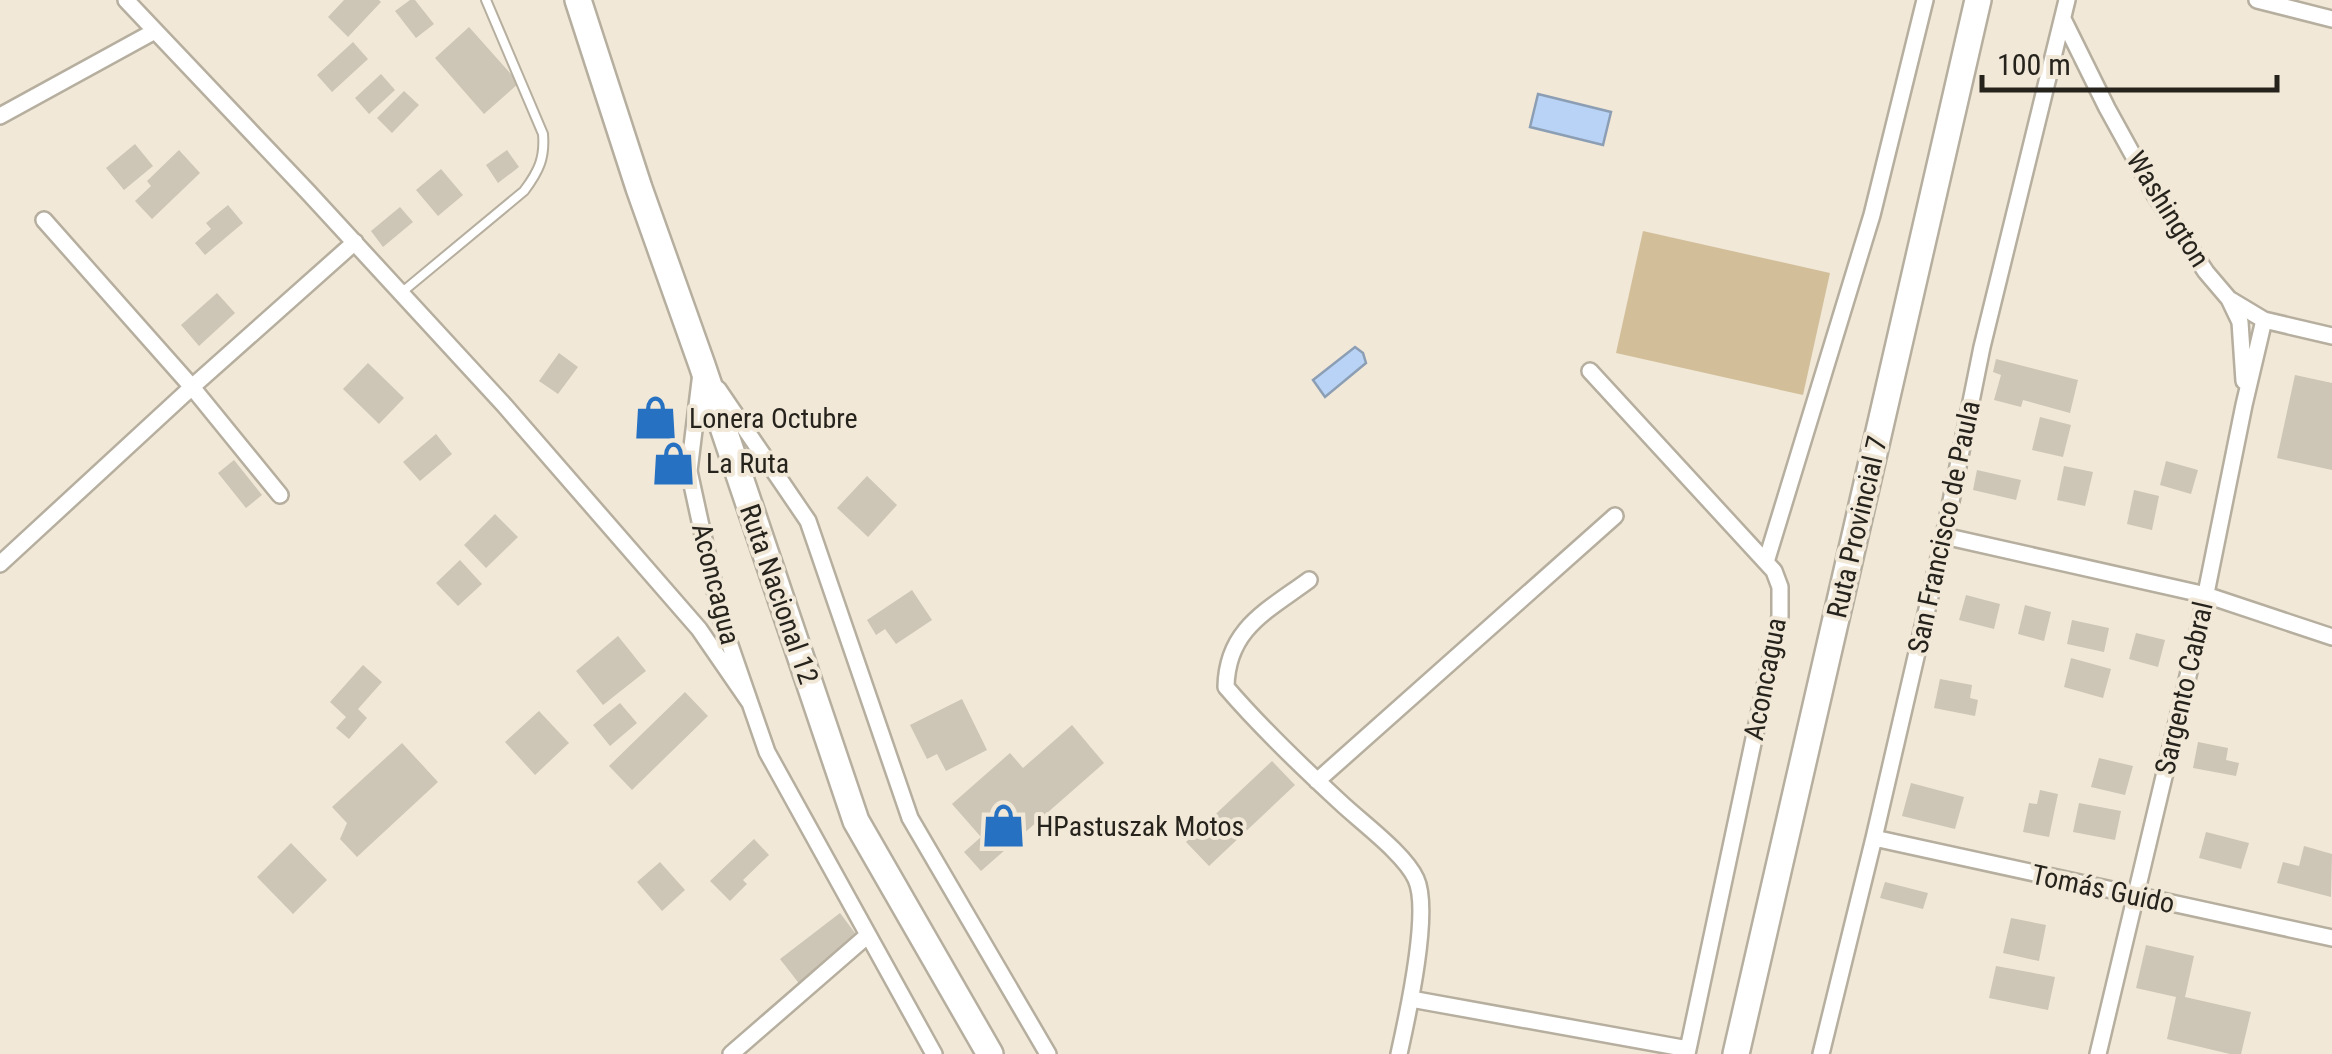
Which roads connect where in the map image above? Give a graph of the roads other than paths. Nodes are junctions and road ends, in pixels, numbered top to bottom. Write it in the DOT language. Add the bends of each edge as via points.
graph roads {
  1 [pos="126,0"];
  2 [pos="486,0"];
  3 [pos="578,0"];
  4 [pos="1924,0"];
  5 [pos="1978,0"];
  6 [pos="2066,0"];
  7 [pos="2257,0"];
  8 [pos="2063,19"];
  9 [pos="2332,19"];
  10 [pos="155,30"];
  11 [pos="0,116"];
  12 [pos="44,220"];
  13 [pos="354,242"];
  14 [pos="401,292"];
  15 [pos="2230,299"];
  16 [pos="2264,320"];
  17 [pos="2332,336"];
  18 [pos="702,365"];
  19 [pos="1590,372"];
  20 [pos="192,387"];
  21 [pos="2244,405"];
  22 [pos="280,495"];
  23 [pos="1616,516"];
  24 [pos="1944,536"];
  25 [pos="1766,562"];
  26 [pos="0,564"];
  27 [pos="1308,580"];
  28 [pos="2206,595"];
  29 [pos="2332,637"];
  30 [pos="750,703"];
  31 [pos="1317,781"];
  32 [pos="1874,838"];
  33 [pos="2135,896"];
  34 [pos="868,935"];
  35 [pos="2332,938"];
  36 [pos="1411,1000"];
  37 [pos="1687,1052"];
  38 [pos="731,1054"];
  39 [pos="934,1054"];
  40 [pos="990,1054"];
  41 [pos="1048,1054"];
  42 [pos="1398,1054"];
  43 [pos="1736,1054"];
  44 [pos="1821,1054"];
  45 [pos="2098,1054"];
  1 -- 10 [label="street"];
  2 -- 14 [label="lane" via="545,152 524,191"];
  3 -- 18 [label="main road, Ruta Nacional 12"];
  4 -- 25 [label="street" via="1872,216"];
  5 -- 43 [label="main road, Ruta Provincial 7"];
  6 -- 8 [label="street, San Francisco de Paula"];
  7 -- 9 [label="street"];
  8 -- 15 [label="street, Washington" via="2155,195"];
  8 -- 24 [label="street, San Francisco de Paula" via="1982,347"];
  10 -- 11 [label="street"];
  10 -- 13 [label="street"];
  12 -- 20 [label="street"];
  13 -- 14 [label="street"];
  13 -- 20 [label="street"];
  14 -- 30 [label="street" via="699,629"];
  15 -- 16 [label="street"];
  15 -- 21 [label="street, Washington" via="2243,342"];
  16 -- 17 [label="street"];
  16 -- 21 [label="street, Sargento Cabral"];
  18 -- 30 [label="street, Aconcagua" via="688,471 722,622"];
  18 -- 40 [label="main road, Ruta Nacional 12" via="856,821"];
  18 -- 41 [label="street" via="808,522 910,818"];
  19 -- 25 [label="street, Aconcagua"];
  20 -- 22 [label="street"];
  20 -- 26 [label="street"];
  21 -- 28 [label="street, Sargento Cabral"];
  23 -- 31 [label="street"];
  24 -- 28 [label="street"];
  24 -- 32 [label="street, San Francisco de Paula"];
  25 -- 37 [label="street, Aconcagua" via="1780,587 1780,616"];
  27 -- 31 [label="street" via="1247,626 1226,667 1226,687"];
  28 -- 29 [label="street"];
  28 -- 33 [label="street, Sargento Cabral"];
  30 -- 34 [label="street, Aconcagua" via="767,752"];
  31 -- 36 [label="street" via="1418,881"];
  32 -- 33 [label="street, Tomás Guido"];
  32 -- 44 [label="street, San Francisco de Paula"];
  33 -- 35 [label="street, Tomás Guido"];
  33 -- 45 [label="street, Sargento Cabral"];
  34 -- 38 [label="street"];
  34 -- 39 [label="street, Aconcagua"];
  36 -- 37 [label="street"];
  36 -- 42 [label="street"];
}
